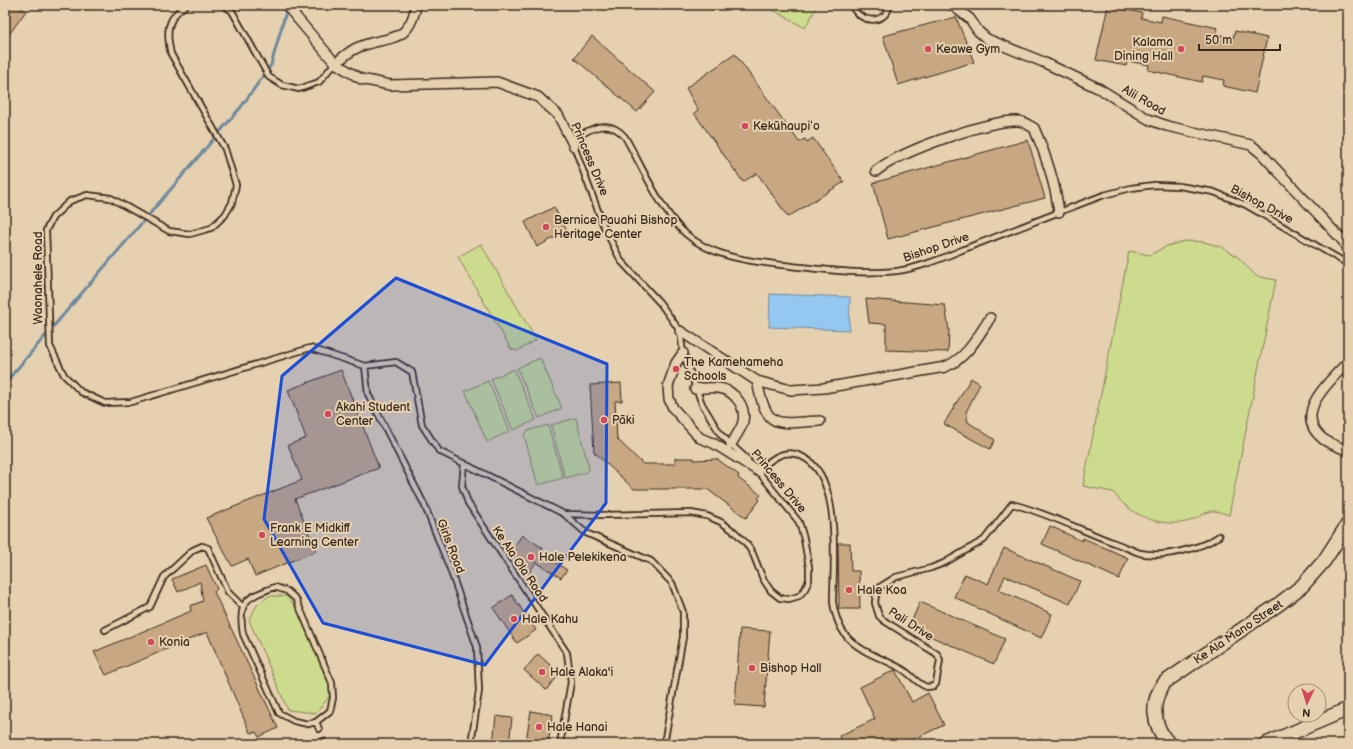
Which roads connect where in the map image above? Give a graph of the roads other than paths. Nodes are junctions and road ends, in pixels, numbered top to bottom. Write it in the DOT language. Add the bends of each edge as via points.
graph roads {
  1 [pos="186,5"];
  2 [pos="223,5"];
  3 [pos="286,5"];
  4 [pos="416,5"];
  5 [pos="852,5"];
  6 [pos="890,5"];
  7 [pos="952,5"];
  8 [pos="336,63"];
  9 [pos="572,143"];
  10 [pos="876,171"];
  11 [pos="1059,212"];
  12 [pos="1348,251"];
  13 [pos="1348,264"];
  14 [pos="990,318"];
  15 [pos="680,330"];
  16 [pos="683,354"];
  17 [pos="1348,362"];
  18 [pos="365,366"];
  19 [pos="757,381"];
  20 [pos="695,389"];
  21 [pos="820,421"];
  22 [pos="731,444"];
  23 [pos="1348,451"];
  24 [pos="464,463"];
  25 [pos="758,471"];
  26 [pos="564,514"];
  27 [pos="1348,524"];
  28 [pos="1219,536"];
  29 [pos="242,606"];
  30 [pos="105,630"];
  31 [pos="1348,709"];
  32 [pos="316,722"];
  33 [pos="319,729"];
  34 [pos="471,744"];
  35 [pos="560,744"];
  36 [pos="664,744"];
  37 [pos="1169,744"];
  38 [pos="1266,744"];
  1 -- 18 [label="lane, Waonahele Road" via="174,14 169,26 168,41 171,54 225,149 236,185 232,203 211,228 190,234 169,231 111,198 88,195 70,201 53,217 46,230 48,327 50,346 64,375 81,392 105,403 130,402 310,348"];
  2 -- 8 [label="lane" via="232,11 270,77 282,85 299,89 319,82"];
  3 -- 8 [label="street, Princess Drive"];
  4 -- 8 [label="street" via="411,22 398,36 359,47"];
  5 -- 6 [label="lane" via="858,16 870,20 881,18"];
  7 -- 12 [label="street, Alii Road" via="967,16 987,39 1100,89 1148,119 1167,126 1251,145 1261,152 1343,241"];
  8 -- 9 [label="street, Princess Drive" via="361,79 390,85 497,82 538,97 558,115"];
  9 -- 11 [label="lane, Bishop Drive" via="592,128 612,127 619,131 625,137 668,213 685,233 720,254 764,263 852,272 897,271 939,260"];
  9 -- 15 [label="lane, Princess Drive" via="604,227 621,261 660,303"];
  10 -- 11 [label="street" via="886,163 938,141 993,124 1019,121 1034,128 1045,154"];
  11 -- 13 [label="lane, Bishop Drive" via="1104,195 1154,185 1214,192 1235,200"];
  14 -- 19 [label="street" via="967,353 945,367 812,390 781,389"];
  15 -- 16 [label="lane, Princess Drive"];
  15 -- 19 [label="street"];
  16 -- 20 [label="lane, Princess Drive"];
  16 -- 25 [label="street" via="676,363 668,386 673,408 700,438 713,443"];
  17 -- 23 [label="street" via="1318,395 1310,412 1312,425 1322,439"];
  18 -- 24 [label="lane, Princess Drive" via="396,362 412,372 422,425 439,451"];
  18 -- 34 [label="lane, Girls Road" via="368,394 424,504 477,647 479,691"];
  19 -- 21 [label="street" via="763,406 773,420 788,423"];
  20 -- 22 [label="lane, Princess Drive" via="711,420"];
  20 -- 22 [label="street" via="718,388 729,392 738,400 744,411 742,424"];
  22 -- 25 [label="lane, Princess Drive"];
  24 -- 26 [label="lane, Princess Drive"];
  24 -- 35 [label="lane, Ke Ala Ola Road" via="462,486 468,503 567,653 570,682"];
  25 -- 26 [label="lane, Princess Drive" via="799,522 804,539 809,580 805,589 790,599 780,598 771,591 746,543 729,527 713,518 691,513"];
  25 -- 28 [label="lane, Pali Drive" via="778,455 792,453 806,458 820,473 828,490 830,503 833,602 834,612 842,630 863,651 902,670 927,687 936,684 940,660 937,654 883,620 876,610 876,594 886,581 931,568 984,540 1012,504 1040,511 1140,552 1152,554 1171,553 1198,546"];
  26 -- 36 [label="lane" via="586,532 651,561 672,583 683,612 683,637"];
  27 -- 37 [label="street, Ke Ala Mano Street" via="1319,567 1296,591 1165,682 1158,694 1154,712 1157,725"];
  29 -- 30 [label="lane" via="228,592 208,548 202,546 193,550 164,577 150,607"];
  29 -- 32 [label="lane" via="243,634 279,713 294,721 308,724"];
  29 -- 32 [label="lane" via="252,595 275,587 287,591 296,599 332,683 333,698 330,711"];
  31 -- 38 [label="street"];
  32 -- 33 [label="lane"];
}
